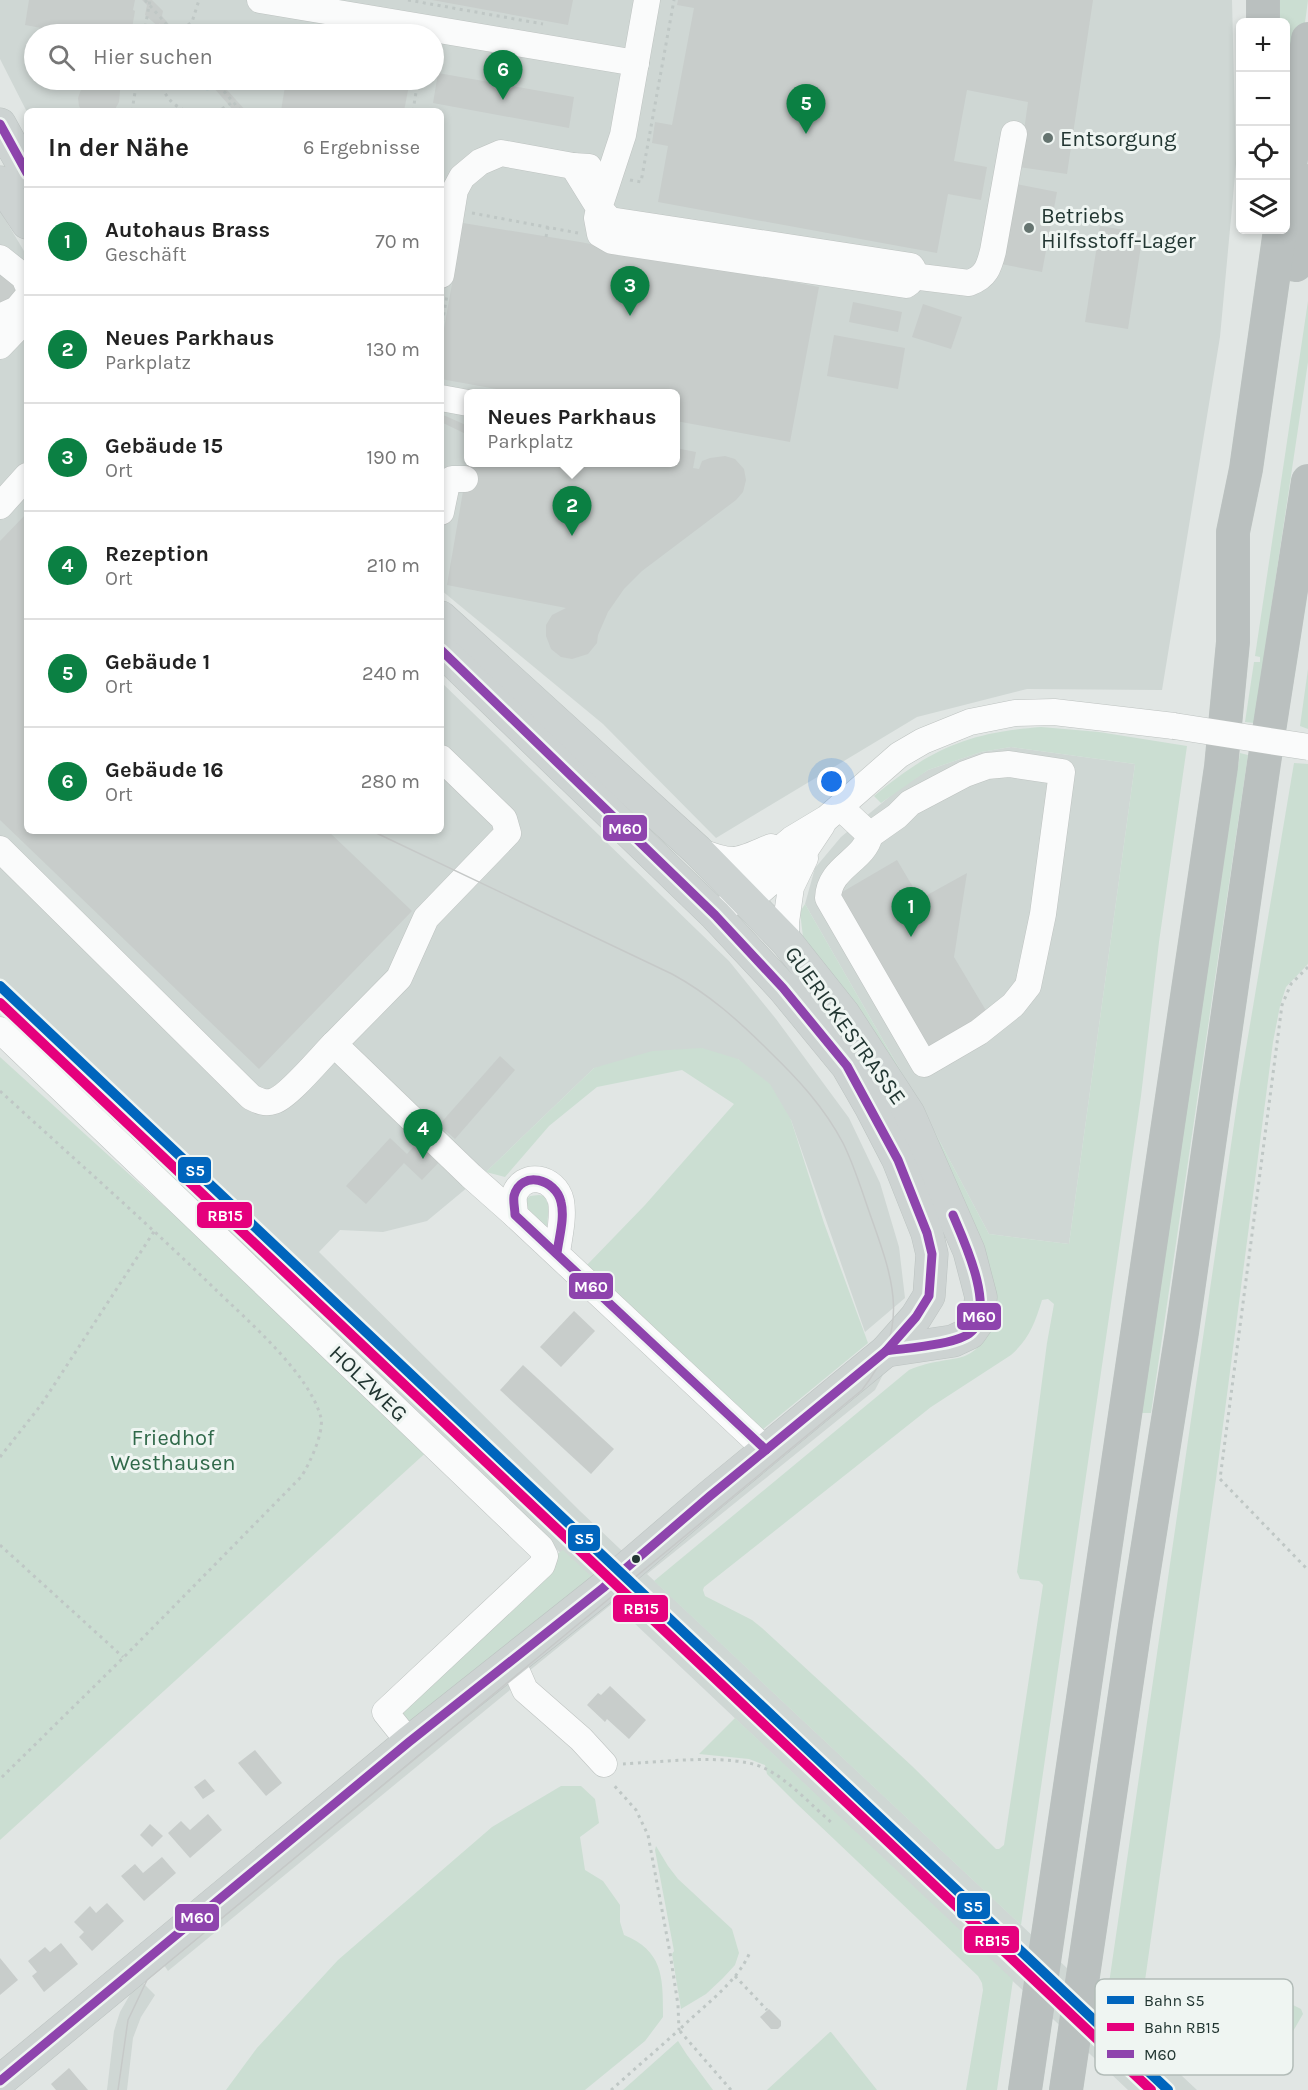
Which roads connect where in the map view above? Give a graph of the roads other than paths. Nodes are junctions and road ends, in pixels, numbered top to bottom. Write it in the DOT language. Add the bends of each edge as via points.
graph roads {
  1 [pos="260,0"];
  2 [pos="647,0"];
  3 [pos="1263,0"];
  4 [pos="1263,18"];
  5 [pos="403,24"];
  6 [pos="444,31"];
  7 [pos="1308,39"];
  8 [pos="636,63"];
  9 [pos="0,124"];
  10 [pos="1014,134"];
  11 [pos="623,135"];
  12 [pos="573,166"];
  13 [pos="24,168"];
  14 [pos="1288,180"];
  15 [pos="1308,181"];
  16 [pos="0,182"];
  17 [pos="602,199"];
  18 [pos="24,218"];
  19 [pos="1260,234"];
  20 [pos="1279,234"];
  21 [pos="444,257"];
  22 [pos="0,258"];
  23 [pos="24,277"];
  24 [pos="24,301"];
  25 [pos="0,320"];
  26 [pos="24,321"];
  27 [pos="0,346"];
  28 [pos="444,399"];
  29 [pos="464,402"];
  30 [pos="24,479"];
  31 [pos="465,479"];
  32 [pos="1307,490"];
  33 [pos="444,498"];
  34 [pos="0,506"];
  35 [pos="1233,532"];
  36 [pos="444,620"];
  37 [pos="1233,642"];
  38 [pos="444,653"];
  39 [pos="1308,747"];
  40 [pos="444,761"];
  41 [pos="833,812"];
  42 [pos="870,835"];
  43 [pos="0,849"];
  44 [pos="697,850"];
  45 [pos="742,896"];
  46 [pos="715,915"];
  47 [pos="786,941"];
  48 [pos="0,1029"];
  49 [pos="334,1044"];
  50 [pos="516,1215"];
  51 [pos="557,1253"];
  52 [pos="886,1351"];
  53 [pos="766,1450"];
  54 [pos="503,1668"];
  55 [pos="409,1742"];
  56 [pos="604,1764"];
  57 [pos="0,2081"];
  58 [pos="1025,2090"];
  59 [pos="1066,2090"];
  1 -- 5 [label="lane"];
  2 -- 8 [label="lane"];
  3 -- 4 [label="highway"];
  6 -- 8 [label="lane"];
  7 -- 14 [label="highway"];
  8 -- 11 [label="lane"];
  9 -- 13 [label="main road"];
  10 -- 17 [label="lane" via="989,266 984,275 969,283 912,276 911,266 610,220"];
  11 -- 12 [label="lane" via="607,160 595,167"];
  11 -- 17 [label="lane"];
  12 -- 17 [label="lane"];
  12 -- 21 [label="lane" via="501,153 480,162 462,177 455,190"];
  15 -- 37 [label="highway" via="1259,516"];
  16 -- 18 [label="main road"];
  19 -- 35 [label="highway" via="1235,467"];
  20 -- 35 [label="highway"];
  22 -- 23 [label="lane"];
  24 -- 25 [label="lane"];
  26 -- 27 [label="lane"];
  28 -- 29 [label="lane"];
  30 -- 34 [label="lane"];
  31 -- 33 [label="lane" via="447,483"];
  32 -- 59 [label="highway"];
  35 -- 37 [label="highway"];
  36 -- 44 [label="main road, GUERICKESTRASSE"];
  37 -- 58 [label="highway" via="1221,767"];
  38 -- 46 [label="main road, GUERICKESTRASSE"];
  39 -- 41 [label="lane, bridge" via="1054,712 1016,713 970,722 923,741 899,755"];
  40 -- 49 [label="lane" via="504,819 508,833 426,918 399,978"];
  41 -- 42 [label="lane"];
  41 -- 44 [label="lane" via="738,861"];
  41 -- 45 [label="lane" via="802,855 756,895"];
  41 -- 47 [label="lane" via="791,887"];
  42 -- 42 [label="lane" via="861,851 834,878 828,898 924,1064 979,1032 1013,1005 1028,986 1043,914 1062,772 1009,764 987,766 910,802"];
  43 -- 49 [label="lane" via="251,1097 267,1103 282,1097"];
  44 -- 45 [label="main road, GUERICKESTRASSE"];
  45 -- 46 [label="lane"];
  45 -- 47 [label="main road, GUERICKESTRASSE"];
  46 -- 52 [label="main road, GUERICKESTRASSE" via="783,988 847,1066 898,1160 923,1223 932,1254 929,1296"];
  47 -- 52 [label="main road, GUERICKESTRASSE" via="843,1014 909,1114 969,1251 981,1297 977,1323 970,1333 953,1341"];
  48 -- 55 [label="lane, HOLZWEG" via="541,1548 545,1556 542,1565 386,1712"];
  49 -- 50 [label="lane"];
  50 -- 51 [label="lane"];
  50 -- 51 [label="lane" via="513,1199 518,1187 527,1180 550,1183 561,1203"];
  51 -- 53 [label="lane"];
  52 -- 53 [label="main road"];
  53 -- 54 [label="main road"];
  54 -- 55 [label="main road"];
  54 -- 56 [label="lane" via="518,1674 525,1690"];
  55 -- 57 [label="main road"];
}
